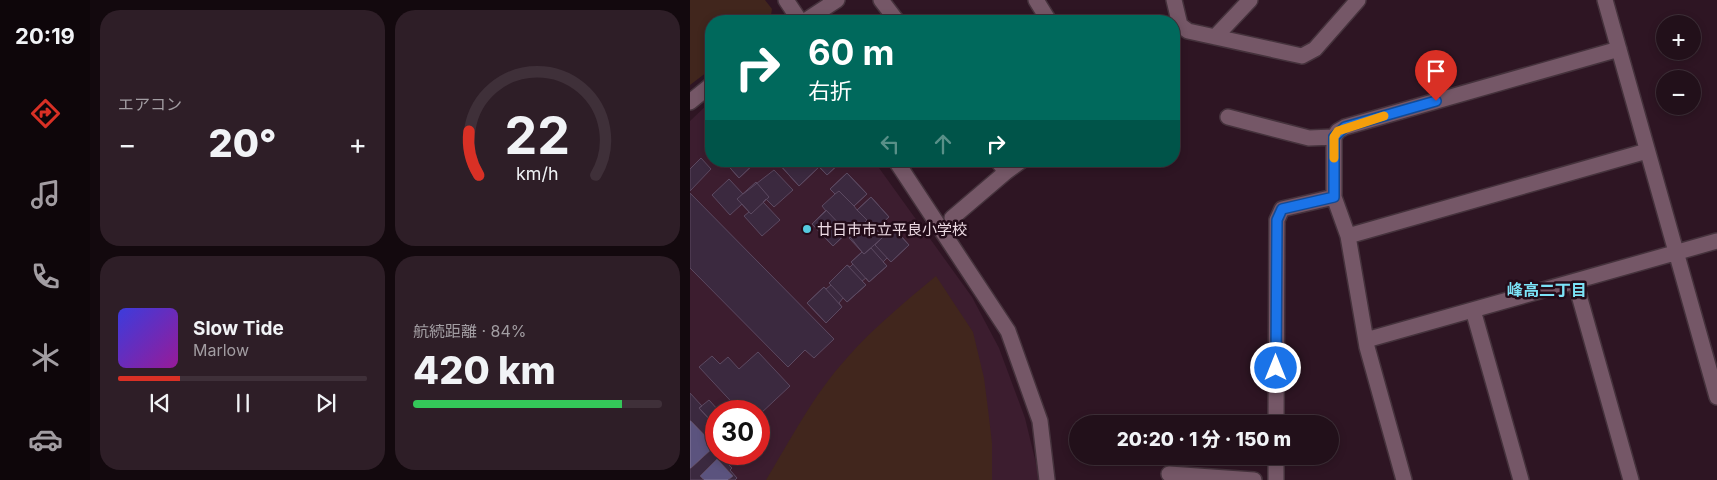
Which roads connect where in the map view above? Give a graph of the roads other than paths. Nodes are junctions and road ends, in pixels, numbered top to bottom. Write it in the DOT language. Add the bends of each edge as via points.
graph roads {
  1 [pos="786,0"];
  2 [pos="837,0"];
  3 [pos="881,0"];
  4 [pos="1036,0"];
  5 [pos="1174,0"];
  6 [pos="1250,0"];
  7 [pos="1358,0"];
  8 [pos="1605,0"];
  9 [pos="796,15"];
  10 [pos="814,15"];
  11 [pos="892,15"];
  12 [pos="1045,15"];
  13 [pos="1176,15"];
  14 [pos="1180,26"];
  15 [pos="1215,36"];
  16 [pos="1619,49"];
  17 [pos="705,90"];
  18 [pos="690,102"];
  19 [pos="1228,117"];
  20 [pos="1334,137"];
  21 [pos="1647,151"];
  22 [pos="900,167"];
  23 [pos="1001,167"];
  24 [pos="1334,197"];
  25 [pos="952,218"];
  26 [pos="1348,236"];
  27 [pos="1717,241"];
  28 [pos="1676,252"];
  29 [pos="1575,281"];
  30 [pos="1473,310"];
  31 [pos="1366,340"];
  32 [pos="1717,397"];
  33 [pos="1276,415"];
  34 [pos="1276,465"];
  35 [pos="1169,474"];
  36 [pos="1191,478"];
  37 [pos="1048,480"];
  38 [pos="1254,480"];
  39 [pos="1276,480"];
  40 [pos="1404,480"];
  41 [pos="1521,480"];
  42 [pos="1631,480"];
  1 -- 9 [label="street"];
  2 -- 10 [label="street"];
  3 -- 11 [label="street"];
  4 -- 12 [label="street"];
  5 -- 13 [label="street"];
  6 -- 15 [label="street"];
  7 -- 15 [label="street" via="1314,49 1302,56"];
  8 -- 16 [label="street"];
  14 -- 15 [label="street"];
  16 -- 20 [label="street" via="1345,127"];
  16 -- 21 [label="street"];
  17 -- 18 [label="street"];
  19 -- 20 [label="street" via="1309,138"];
  20 -- 24 [label="street"];
  21 -- 26 [label="street"];
  21 -- 28 [label="street"];
  22 -- 37 [label="street" via="1008,332 1040,421"];
  23 -- 25 [label="street"];
  24 -- 26 [label="street"];
  24 -- 33 [label="street" via="1282,209 1277,220"];
  26 -- 31 [label="street"];
  27 -- 28 [label="street"];
  28 -- 29 [label="street"];
  28 -- 32 [label="street"];
  29 -- 30 [label="street"];
  29 -- 42 [label="street"];
  30 -- 31 [label="street"];
  30 -- 41 [label="street"];
  31 -- 40 [label="street"];
  34 -- 39 [label="street"];
  35 -- 36 [label="street"];
  36 -- 38 [label="street"];
}
